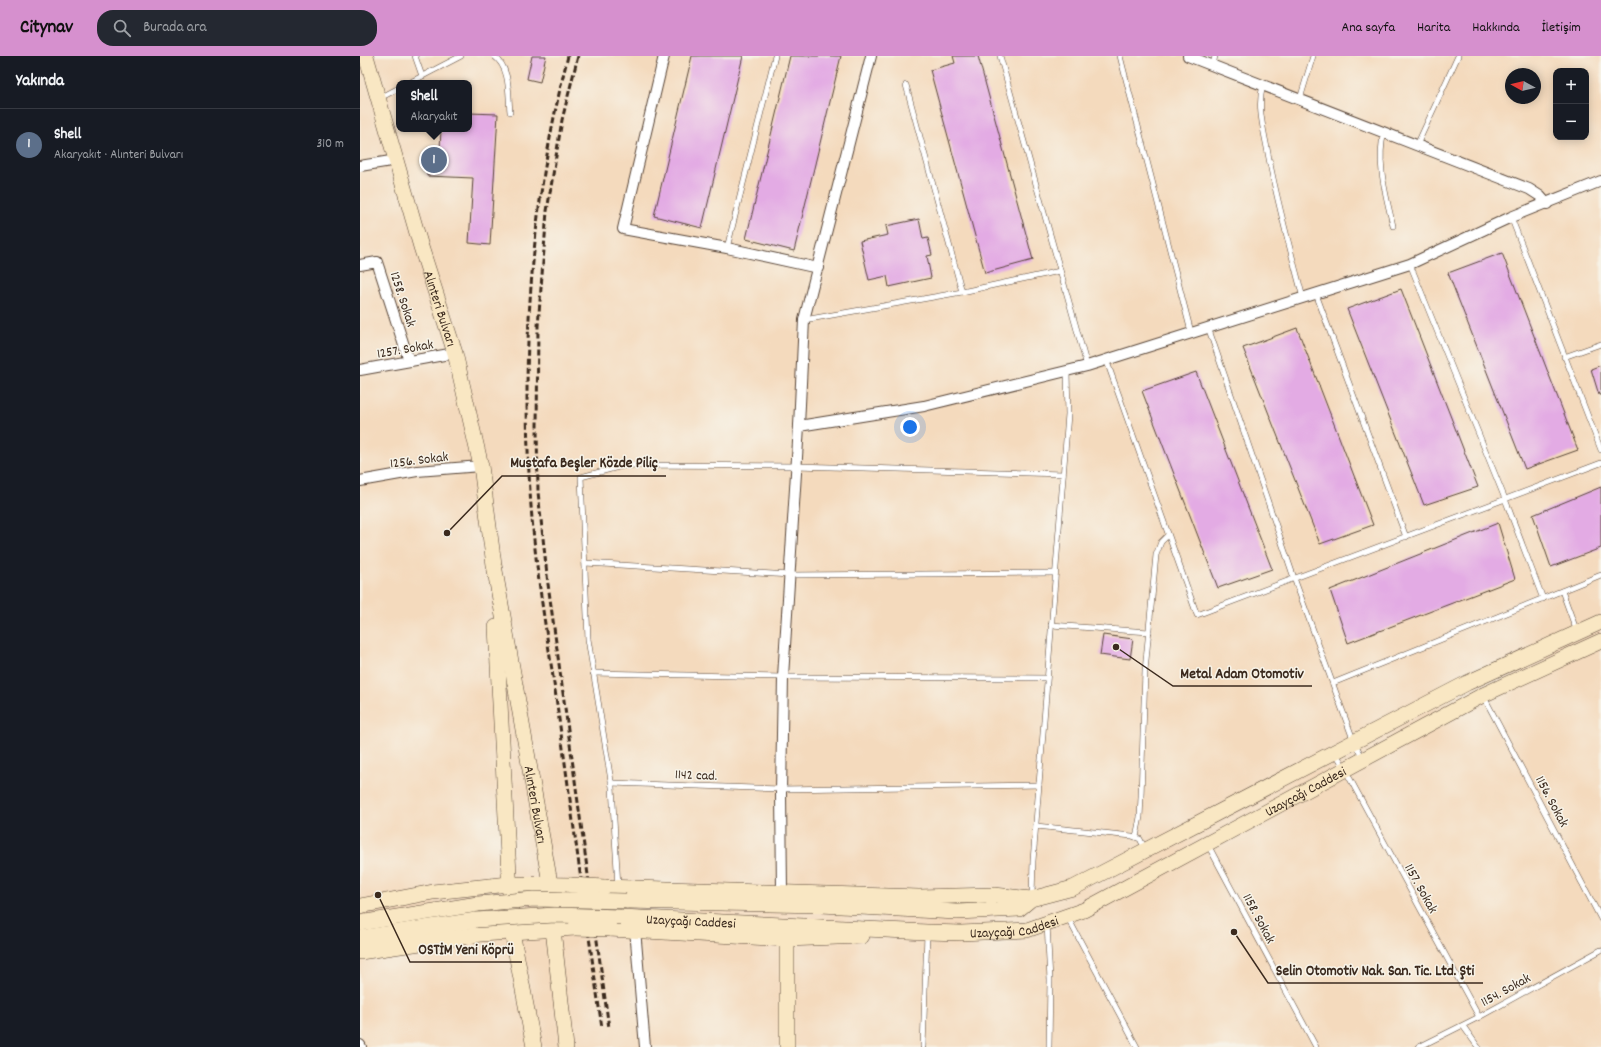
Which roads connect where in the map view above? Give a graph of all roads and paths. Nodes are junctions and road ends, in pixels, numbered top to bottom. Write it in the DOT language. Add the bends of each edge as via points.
graph roads {
  1 [pos="415,56"];
  2 [pos="461,56"];
  3 [pos="494,56"];
  4 [pos="664,56"];
  5 [pos="775,56"];
  6 [pos="871,56"];
  7 [pos="1000,56"];
  8 [pos="1120,56"];
  9 [pos="1188,56"];
  10 [pos="1313,56"];
  11 [pos="1458,56"];
  12 [pos="365,59"];
  13 [pos="1214,61"];
  14 [pos="422,76"];
  15 [pos="415,80"];
  16 [pos="906,85"];
  17 [pos="1263,85"];
  18 [pos="396,90"];
  19 [pos="379,98"];
  20 [pos="1300,99"];
  21 [pos="510,112"];
  22 [pos="1384,132"];
  23 [pos="1417,145"];
  24 [pos="397,160"];
  25 [pos="360,166"];
  26 [pos="1601,182"];
  27 [pos="1547,204"];
  28 [pos="1511,217"];
  29 [pos="1393,226"];
  30 [pos="727,248"];
  31 [pos="1410,264"];
  32 [pos="360,265"];
  33 [pos="818,268"];
  34 [pos="1060,271"];
  35 [pos="962,292"];
  36 [pos="1315,293"];
  37 [pos="1303,298"];
  38 [pos="804,320"];
  39 [pos="1208,327"];
  40 [pos="1191,332"];
  41 [pos="1601,344"];
  42 [pos="455,353"];
  43 [pos="1564,357"];
  44 [pos="1106,359"];
  45 [pos="409,361"];
  46 [pos="1087,366"];
  47 [pos="360,370"];
  48 [pos="1067,372"];
  49 [pos="799,426"];
  50 [pos="1601,450"];
  51 [pos="1601,463"];
  52 [pos="481,466"];
  53 [pos="797,466"];
  54 [pos="1063,474"];
  55 [pos="360,481"];
  56 [pos="1505,499"];
  57 [pos="1168,535"];
  58 [pos="1406,537"];
  59 [pos="585,563"];
  60 [pos="494,564"];
  61 [pos="1055,573"];
  62 [pos="790,575"];
  63 [pos="1601,576"];
  64 [pos="1294,578"];
  65 [pos="1562,591"];
  66 [pos="1543,598"];
  67 [pos="1601,622"];
  68 [pos="1051,625"];
  69 [pos="1149,632"];
  70 [pos="1577,633"];
  71 [pos="1601,641"];
  72 [pos="593,673"];
  73 [pos="783,677"];
  74 [pos="1047,678"];
  75 [pos="1333,683"];
  76 [pos="1483,695"];
  77 [pos="1354,742"];
  78 [pos="1335,751"];
  79 [pos="1363,759"];
  80 [pos="1345,769"];
  81 [pos="611,783"];
  82 [pos="1039,785"];
  83 [pos="781,789"];
  84 [pos="1036,826"];
  85 [pos="1136,837"];
  86 [pos="1207,843"];
  87 [pos="1146,850"];
  88 [pos="550,883"];
  89 [pos="509,884"];
  90 [pos="611,887"];
  91 [pos="782,892"];
  92 [pos="1031,899"];
  93 [pos="360,906"];
  94 [pos="1067,916"];
  95 [pos="1601,919"];
  96 [pos="1047,922"];
  97 [pos="360,923"];
  98 [pos="553,929"];
  99 [pos="635,929"];
  100 [pos="512,932"];
  101 [pos="927,932"];
  102 [pos="360,938"];
  103 [pos="787,939"];
  104 [pos="1601,950"];
  105 [pos="360,952"];
  106 [pos="1479,1017"];
  107 [pos="1463,1026"];
  108 [pos="534,1047"];
  109 [pos="566,1047"];
  110 [pos="645,1047"];
  111 [pos="787,1047"];
  112 [pos="923,1047"];
  113 [pos="1049,1047"];
  114 [pos="1137,1047"];
  115 [pos="1316,1047"];
  116 [pos="1419,1047"];
  117 [pos="1478,1047"];
  1 -- 14 [label="lane"];
  2 -- 14 [label="lane"];
  3 -- 21 [label="lane" via="501,62 507,77"];
  4 -- 30 [label="street" via="623,229"];
  5 -- 30 [label="lane"];
  6 -- 33 [label="street"];
  7 -- 34 [label="lane"];
  8 -- 40 [label="lane"];
  9 -- 13 [label="street"];
  10 -- 20 [label="lane"];
  11 -- 23 [label="lane"];
  12 -- 19 [label="main road, Alınteri Bulvarı"];
  13 -- 17 [label="street"];
  14 -- 15 [label="lane"];
  16 -- 35 [label="lane"];
  17 -- 20 [label="street"];
  17 -- 37 [label="lane" via="1260,111 1274,187"];
  18 -- 19 [label="lane"];
  19 -- 24 [label="main road, Alınteri Bulvarı"];
  20 -- 22 [label="street"];
  22 -- 23 [label="street"];
  22 -- 29 [label="lane" via="1381,166"];
  23 -- 27 [label="street" via="1529,189"];
  24 -- 25 [label="street"];
  24 -- 42 [label="main road, Alınteri Bulvarı" via="421,247"];
  26 -- 27 [label="street"];
  27 -- 28 [label="street"];
  28 -- 31 [label="street"];
  28 -- 43 [label="lane"];
  30 -- 33 [label="street"];
  31 -- 36 [label="street"];
  31 -- 56 [label="lane"];
  32 -- 45 [label="street, 1258. Sokak" via="377,262"];
  33 -- 38 [label="street"];
  34 -- 35 [label="lane"];
  34 -- 46 [label="lane"];
  35 -- 38 [label="lane"];
  36 -- 37 [label="street"];
  36 -- 58 [label="lane"];
  37 -- 39 [label="street"];
  38 -- 49 [label="street"];
  39 -- 40 [label="street"];
  39 -- 64 [label="lane"];
  40 -- 44 [label="street"];
  41 -- 43 [label="lane"];
  42 -- 45 [label="street, 1257. Sokak"];
  42 -- 52 [label="main road, Alınteri Bulvarı"];
  43 -- 50 [label="lane"];
  44 -- 46 [label="street"];
  44 -- 57 [label="lane"];
  45 -- 47 [label="street, 1257. Sokak"];
  46 -- 48 [label="street"];
  48 -- 49 [label="street" via="924,406"];
  48 -- 54 [label="lane" via="1068,414"];
  49 -- 53 [label="street"];
  51 -- 56 [label="lane"];
  52 -- 55 [label="street, 1256. Sokak" via="417,471"];
  52 -- 60 [label="main road, Alınteri Bulvarı"];
  53 -- 54 [label="lane"];
  53 -- 59 [label="lane" via="626,465 581,477"];
  53 -- 62 [label="street"];
  54 -- 61 [label="lane"];
  56 -- 58 [label="lane"];
  56 -- 66 [label="lane"];
  57 -- 64 [label="lane" via="1196,615"];
  57 -- 69 [label="lane" via="1157,550"];
  58 -- 64 [label="lane"];
  59 -- 62 [label="lane"];
  59 -- 72 [label="lane" via="588,639"];
  60 -- 88 [label="main road, Alınteri Bulvarı"];
  60 -- 89 [label="main road, Alınteri Bulvarı"];
  61 -- 62 [label="lane"];
  61 -- 68 [label="lane"];
  62 -- 73 [label="street"];
  63 -- 65 [label="lane"];
  64 -- 75 [label="lane"];
  65 -- 66 [label="lane"];
  65 -- 70 [label="lane"];
  66 -- 75 [label="lane"];
  67 -- 70 [label="main road, Uzayçağı Caddesi"];
  68 -- 69 [label="lane"];
  68 -- 74 [label="lane"];
  69 -- 85 [label="lane" via="1140,817"];
  70 -- 77 [label="main road, Uzayçağı Caddesi" via="1467,683"];
  71 -- 76 [label="main road, Uzayçağı Caddesi"];
  72 -- 73 [label="lane"];
  72 -- 81 [label="lane"];
  73 -- 74 [label="lane"];
  73 -- 83 [label="street"];
  74 -- 82 [label="lane"];
  75 -- 77 [label="lane"];
  76 -- 79 [label="main road, Uzayçağı Caddesi"];
  76 -- 95 [label="lane, 1156. Sokak"];
  77 -- 78 [label="main road, Uzayçağı Caddesi"];
  77 -- 79 [label="lane"];
  78 -- 80 [label="lane, 1157. Sokak"];
  78 -- 87 [label="main road, Uzayçağı Caddesi"];
  79 -- 80 [label="main road, Uzayçağı Caddesi"];
  80 -- 86 [label="main road, Uzayçağı Caddesi"];
  80 -- 106 [label="lane, 1157. Sokak"];
  81 -- 83 [label="lane, 1142 cad."];
  81 -- 90 [label="lane"];
  82 -- 83 [label="lane, 1142 cad."];
  82 -- 84 [label="lane"];
  83 -- 91 [label="street"];
  84 -- 85 [label="lane"];
  84 -- 92 [label="lane"];
  85 -- 87 [label="lane"];
  86 -- 94 [label="main road, Uzayçağı Caddesi" via="1084,910"];
  86 -- 115 [label="lane, 1158. Sokak"];
  87 -- 92 [label="main road, Uzayçağı Caddesi" via="1073,888"];
  88 -- 89 [label="main road"];
  88 -- 90 [label="main road, bridge"];
  88 -- 98 [label="main road, Alınteri Bulvarı"];
  89 -- 93 [label="main road" via="433,892"];
  89 -- 100 [label="main road, Alınteri Bulvarı"];
  90 -- 91 [label="main road"];
  91 -- 92 [label="main road" via="919,897 994,895"];
  92 -- 97 [label="main road, Uzayçağı Caddesi, bridge" via="1019,909 957,912 821,905 534,899 478,904"];
  94 -- 96 [label="main road, Uzayçağı Caddesi"];
  94 -- 114 [label="lane"];
  96 -- 101 [label="main road, Uzayçağı Caddesi" via="1027,930"];
  96 -- 113 [label="lane" via="1050,980"];
  98 -- 99 [label="main road, bridge"];
  98 -- 100 [label="main road"];
  98 -- 109 [label="main road, Alınteri Bulvarı"];
  99 -- 103 [label="main road"];
  99 -- 110 [label="street"];
  100 -- 105 [label="main road" via="481,934"];
  100 -- 108 [label="main road, Alınteri Bulvarı"];
  101 -- 102 [label="main road, Uzayçağı Caddesi, bridge" via="555,915 476,920"];
  101 -- 103 [label="main road"];
  101 -- 112 [label="lane"];
  103 -- 111 [label="main road"];
  104 -- 106 [label="lane, 1154. Sokak"];
  106 -- 107 [label="lane, 1154. Sokak"];
  107 -- 116 [label="lane, 1154. Sokak"];
  107 -- 117 [label="lane"];
}
